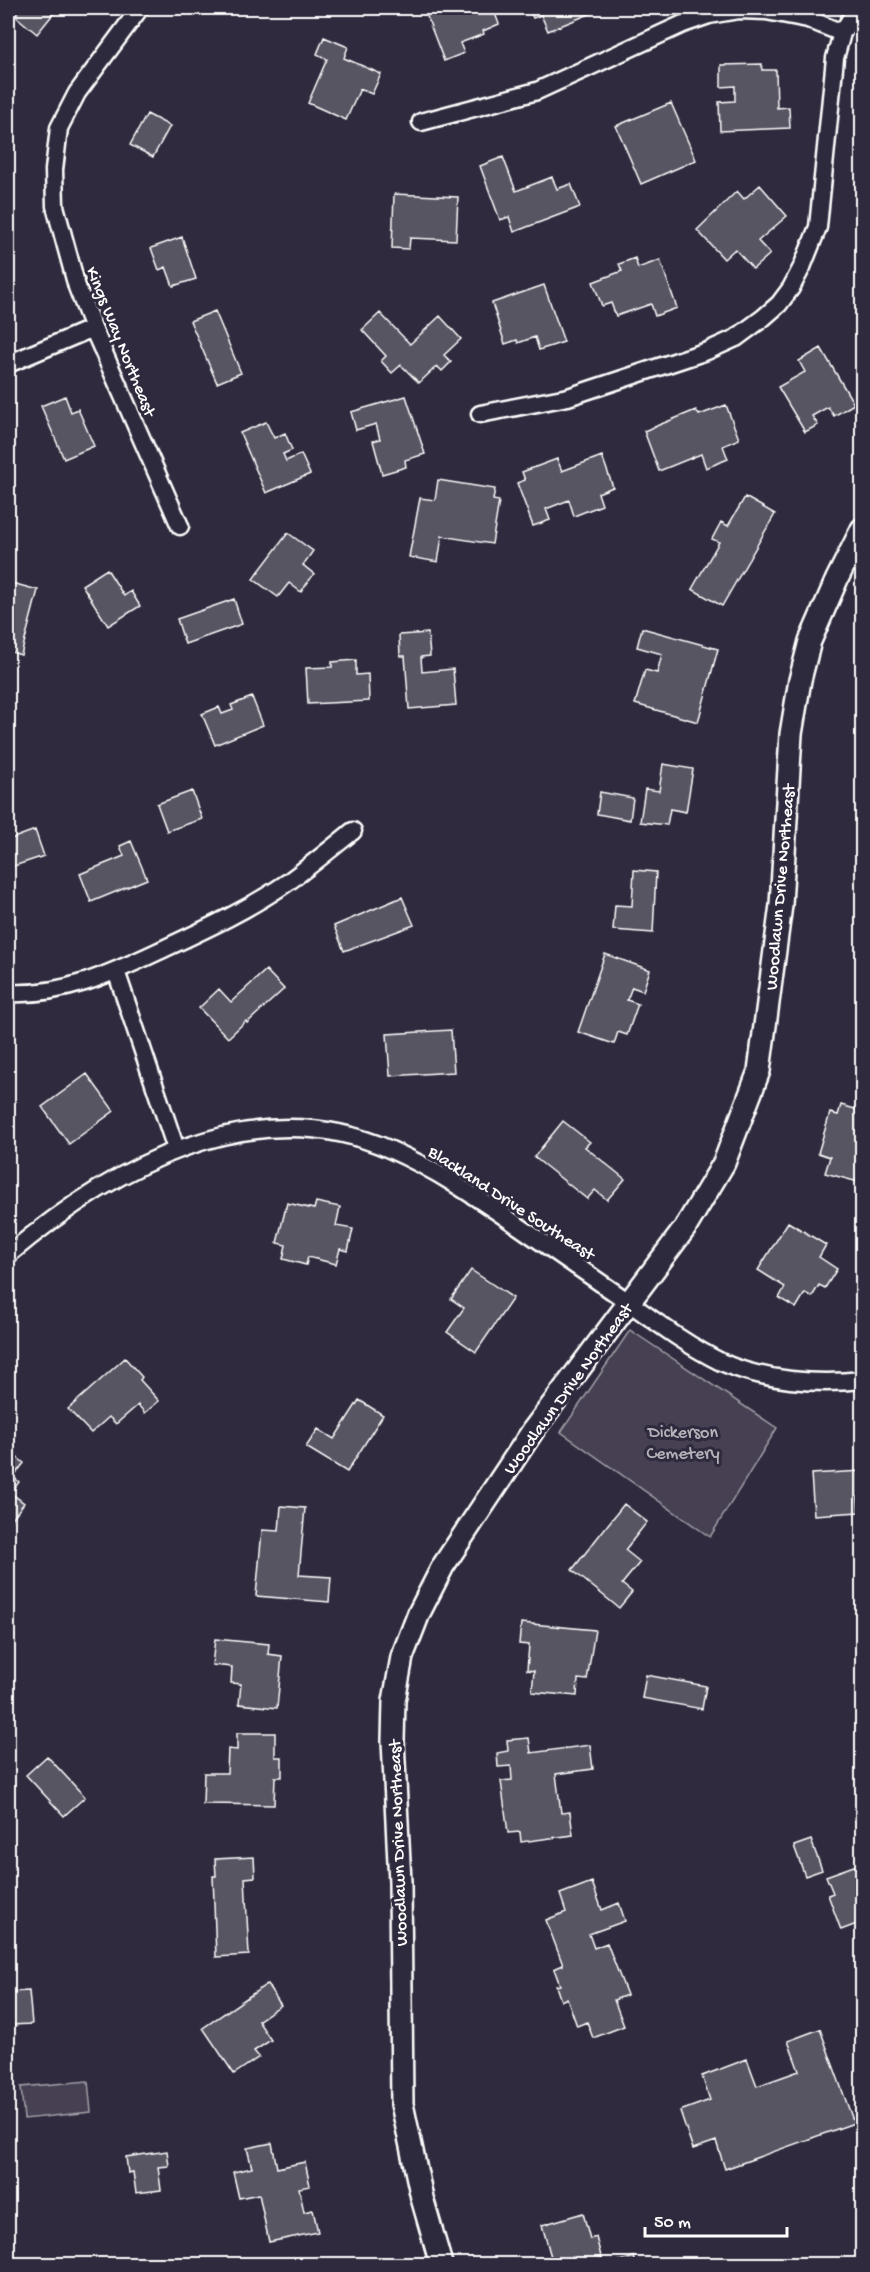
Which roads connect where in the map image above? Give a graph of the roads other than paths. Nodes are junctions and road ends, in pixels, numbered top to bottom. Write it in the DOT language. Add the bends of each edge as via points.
graph roads {
  1 [pos="140,8"];
  2 [pos="857,8"];
  3 [pos="842,33"];
  4 [pos="421,122"];
  5 [pos="93,328"];
  6 [pos="8,364"];
  7 [pos="480,414"];
  8 [pos="180,526"];
  9 [pos="862,529"];
  10 [pos="353,831"];
  11 [pos="116,971"];
  12 [pos="8,993"];
  13 [pos="176,1149"];
  14 [pos="8,1255"];
  15 [pos="629,1303"];
  16 [pos="862,1380"];
  17 [pos="441,2265"];
  1 -- 5 [label="street, Kings Way Northeast" via="77,93 59,128 55,206 77,287"];
  2 -- 3 [label="street"];
  3 -- 4 [label="street" via="808,19 766,11 710,15 682,24 537,91"];
  3 -- 7 [label="street" via="832,85 818,227 802,267 778,304 736,338 707,351 568,397"];
  5 -- 6 [label="street"];
  5 -- 8 [label="street, Kings Way Northeast"];
  9 -- 15 [label="street, Woodlawn Drive Northeast" via="810,640 800,680 791,734 778,936 759,1071 724,1163 686,1228"];
  10 -- 11 [label="street" via="286,883 239,912"];
  11 -- 12 [label="street" via="43,993"];
  11 -- 13 [label="street"];
  13 -- 14 [label="street, Blackland Drive Southeast" via="144,1163 67,1209"];
  13 -- 15 [label="street, Blackland Drive Southeast" via="242,1131 290,1128 331,1132 388,1148 471,1194"];
  15 -- 16 [label="street, Blackland Drive Southeast" via="722,1362 768,1376 813,1383"];
  15 -- 17 [label="street, Woodlawn Drive Northeast" via="534,1430 443,1566 402,1657 394,1701 393,1742 401,1891 402,2104"];
}
